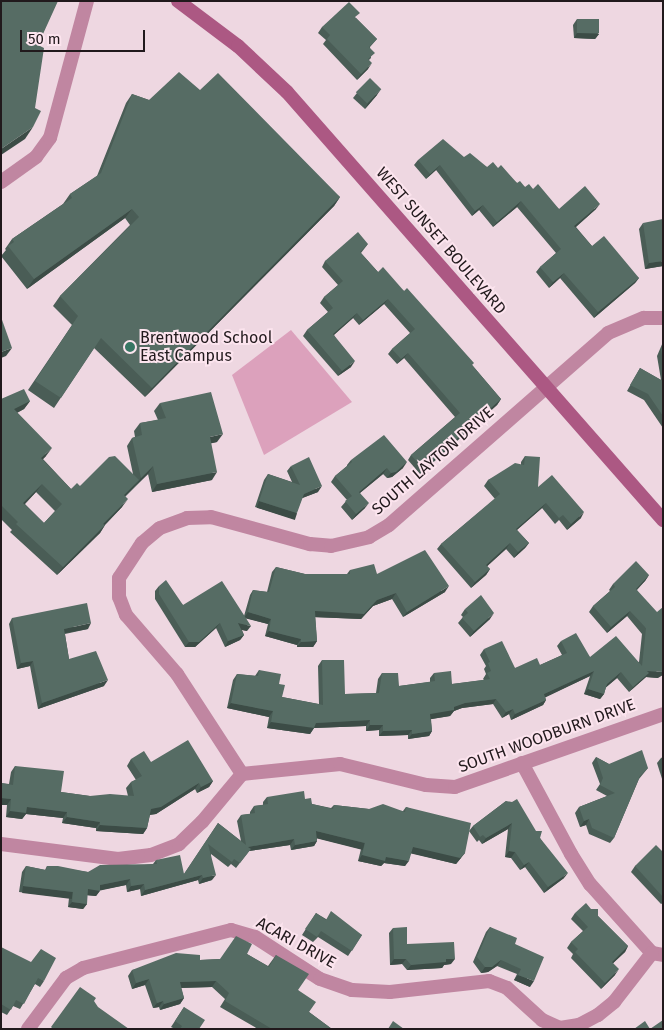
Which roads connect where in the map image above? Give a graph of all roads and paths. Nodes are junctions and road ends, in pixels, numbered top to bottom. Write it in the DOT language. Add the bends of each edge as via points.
graph roads {
  1 [pos="87,1"];
  2 [pos="178,1"];
  3 [pos="1,182"];
  4 [pos="663,318"];
  5 [pos="546,386"];
  6 [pos="663,520"];
  7 [pos="663,714"];
  8 [pos="522,763"];
  9 [pos="242,774"];
  10 [pos="1,844"];
  11 [pos="658,954"];
  12 [pos="28,1029"];
  1 -- 3 [label="street" via="50,138 36,157"];
  2 -- 5 [label="main road, WEST SUNSET BOULEVARD" via="238,46 287,92"];
  4 -- 5 [label="street, SOUTH LAYTON DRIVE" via="644,318 624,324"];
  5 -- 6 [label="main road, WEST SUNSET BOULEVARD"];
  5 -- 9 [label="street, SOUTH LAYTON DRIVE" via="389,525 370,537 331,546 310,544 228,520 187,518 160,528 128,561 119,578 119,597 126,615 177,674"];
  7 -- 8 [label="street, SOUTH WOODBURN DRIVE"];
  8 -- 9 [label="street, SOUTH WOODBURN DRIVE" via="455,787 426,785 340,764"];
  8 -- 11 [label="street" via="590,884"];
  9 -- 10 [label="street" via="179,844 151,854 118,859"];
  11 -- 12 [label="street, ACARI DRIVE" via="609,1006 579,1025 560,1028 542,1020 507,988 489,980 390,992 352,990 320,979 255,937 231,930 83,968 66,978"];
}
